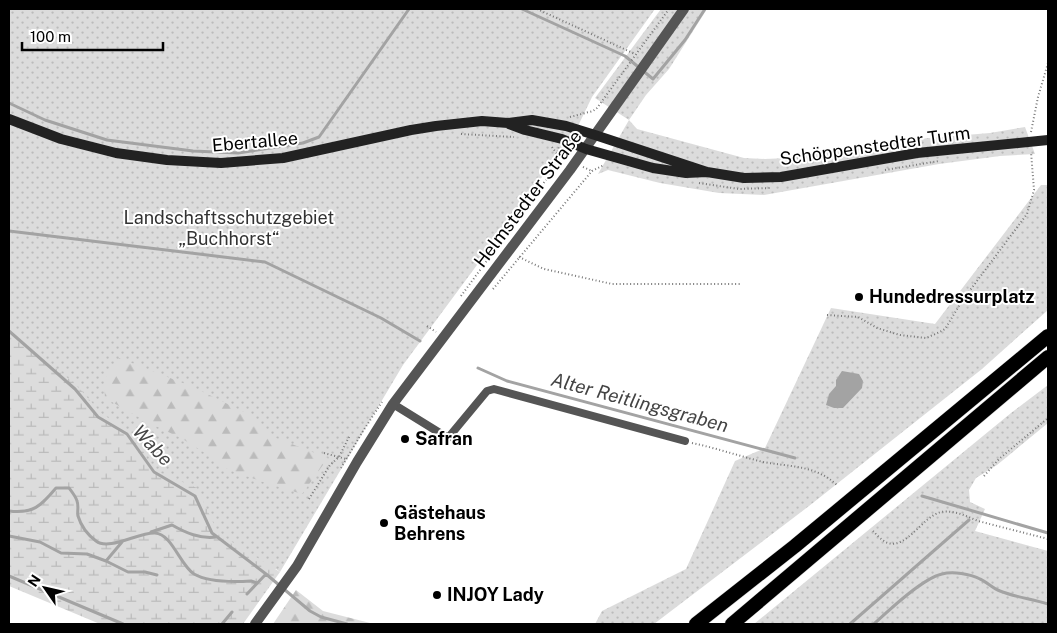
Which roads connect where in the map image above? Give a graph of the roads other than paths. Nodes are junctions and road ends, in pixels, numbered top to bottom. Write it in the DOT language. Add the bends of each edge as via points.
graph roads {
  1 [pos="684,9"];
  2 [pos="9,119"];
  3 [pos="508,123"];
  4 [pos="595,135"];
  5 [pos="1048,140"];
  6 [pos="586,149"];
  7 [pos="707,172"];
  8 [pos="1048,336"];
  9 [pos="1048,357"];
  10 [pos="1048,367"];
  11 [pos="393,404"];
  12 [pos="991,406"];
  13 [pos="685,441"];
  14 [pos="254,624"];
  15 [pos="696,624"];
  16 [pos="732,624"];
  1 -- 4 [label="street, Helmstedter Straße"];
  2 -- 3 [label="main road, Ebertallee" via="61,139 116,153 220,163 283,158 436,126 482,121"];
  3 -- 4 [label="main road, Ebertallee" via="532,120"];
  3 -- 6 [label="main road, Ebertallee"];
  4 -- 6 [label="street, Helmstedter Straße"];
  4 -- 7 [label="main road, Schöppenstedter Turm"];
  5 -- 7 [label="main road, Schöppenstedter Turm" via="918,154 781,177 744,178"];
  6 -- 7 [label="main road, Schöppenstedter Turm" via="654,168 686,173"];
  6 -- 11 [label="street, Helmstedter Straße"];
  8 -- 15 [label="highway"];
  9 -- 12 [label="highway"];
  10 -- 12 [label="highway"];
  11 -- 13 [label="street" via="448,438 483,395 494,389"];
  11 -- 14 [label="street, Helmstedter Straße" via="297,566"];
  12 -- 16 [label="highway"];
}
